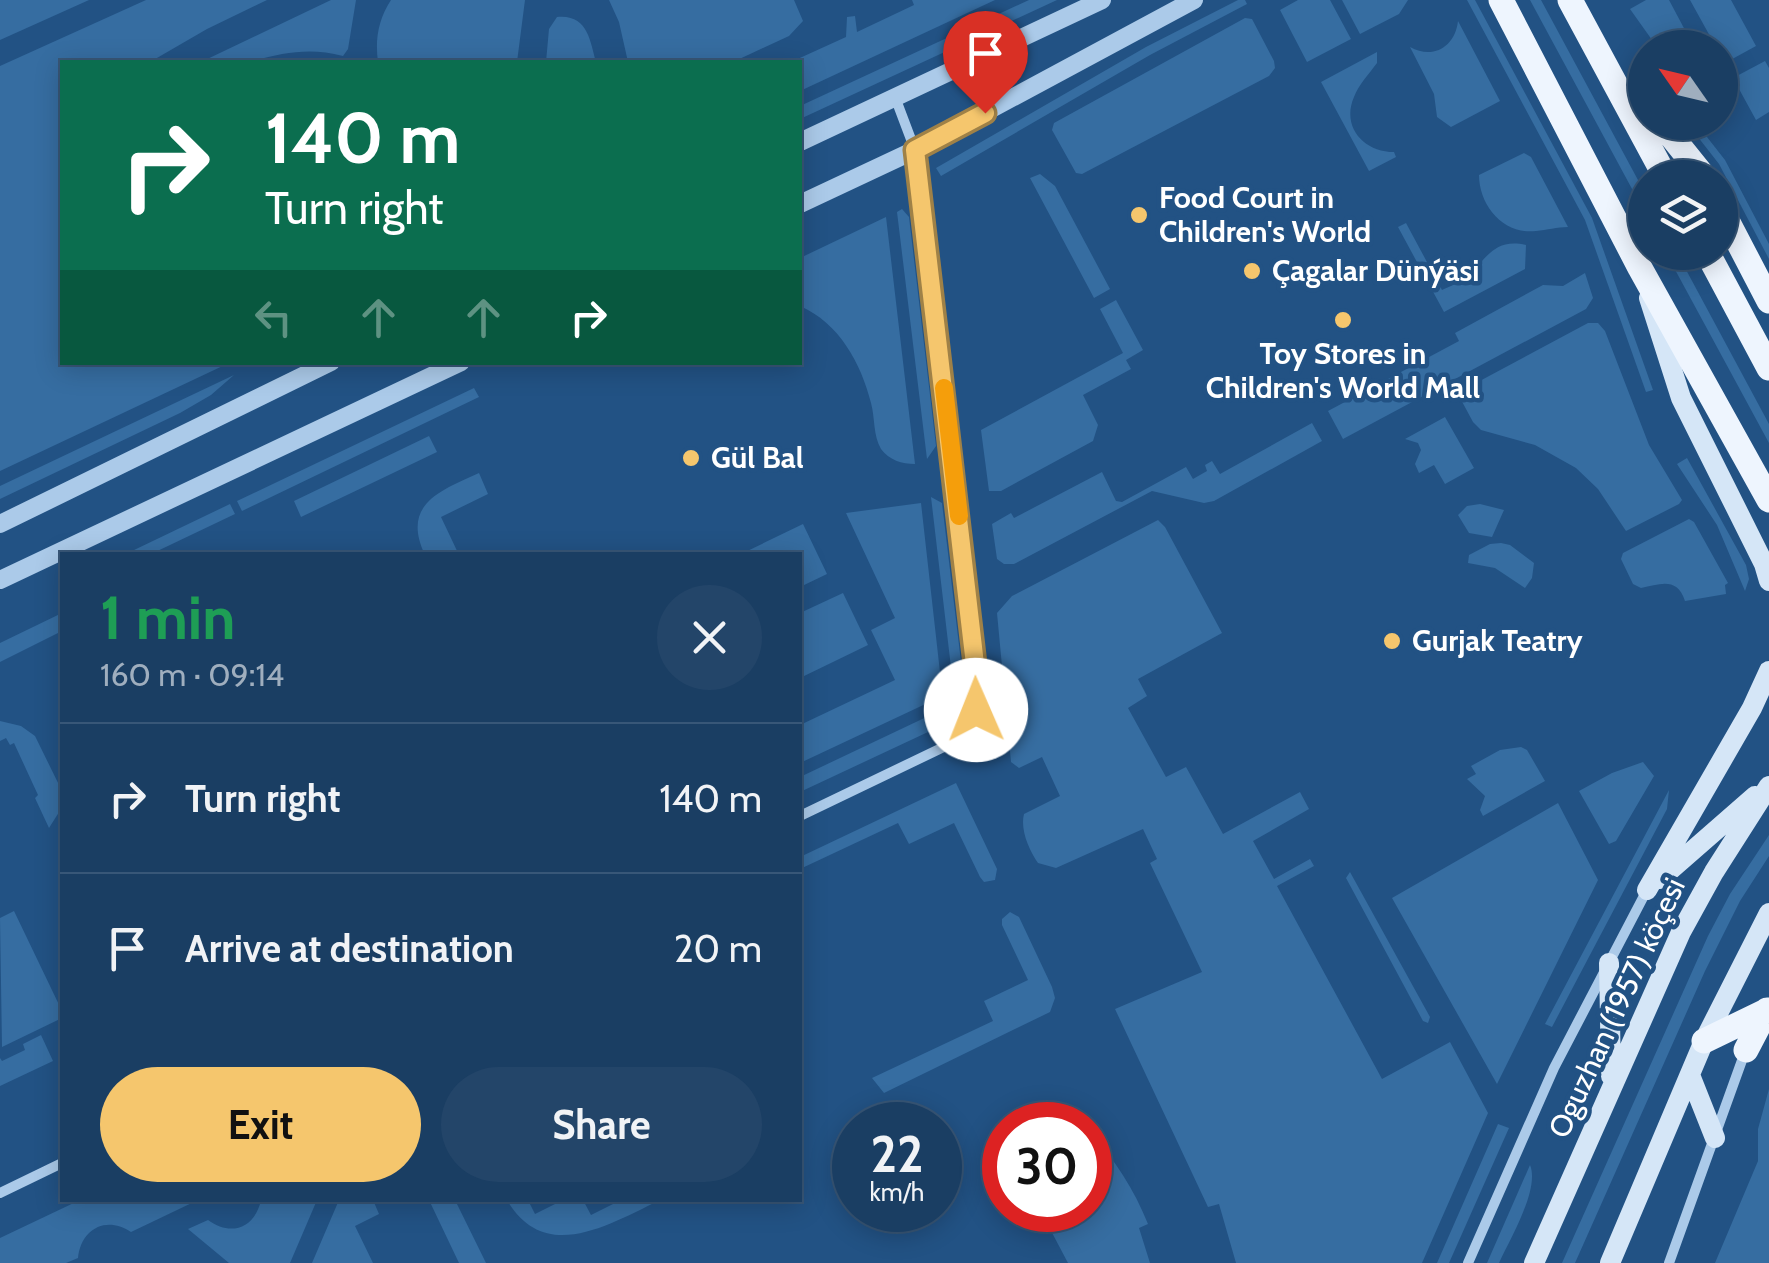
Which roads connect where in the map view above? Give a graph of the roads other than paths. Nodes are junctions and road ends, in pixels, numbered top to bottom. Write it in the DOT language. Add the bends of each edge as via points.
graph roads {
  1 [pos="1102,0"];
  2 [pos="1194,0"];
  3 [pos="1501,0"];
  4 [pos="1570,0"];
  5 [pos="1594,43"];
  6 [pos="1628,84"];
  7 [pos="895,97"];
  8 [pos="1674,140"];
  9 [pos="802,141"];
  10 [pos="915,150"];
  11 [pos="1656,160"];
  12 [pos="1691,160"];
  13 [pos="802,203"];
  14 [pos="1738,242"];
  15 [pos="1628,245"];
  16 [pos="1641,270"];
  17 [pos="1641,270"];
  18 [pos="1717,270"];
  19 [pos="1769,301"];
  20 [pos="325,365"];
  21 [pos="454,365"];
  22 [pos="1769,368"];
  23 [pos="1769,500"];
  24 [pos="0,524"];
  25 [pos="0,580"];
  26 [pos="1769,581"];
  27 [pos="1769,671"];
  28 [pos="1769,785"];
  29 [pos="802,815"];
  30 [pos="1647,890"];
  31 [pos="1769,913"];
  32 [pos="1608,962"];
  33 [pos="1768,1010"];
  34 [pos="1704,1041"];
  35 [pos="1746,1050"];
  36 [pos="1690,1075"];
  37 [pos="1611,1084"];
  38 [pos="1715,1138"];
  39 [pos="60,1165"];
  40 [pos="0,1193"];
  41 [pos="1468,1263"];
  42 [pos="1534,1263"];
  43 [pos="1610,1263"];
  44 [pos="1669,1263"];
  1 -- 7 [label="street"];
  2 -- 10 [label="street"];
  3 -- 15 [label="main road"];
  4 -- 5 [label="main road"];
  5 -- 6 [label="main road"];
  5 -- 11 [label="main road"];
  7 -- 9 [label="street"];
  7 -- 10 [label="street"];
  8 -- 12 [label="main road"];
  10 -- 13 [label="street"];
  10 -- 29 [label="street" via="976,710 970,727 952,742"];
  14 -- 19 [label="main road"];
  16 -- 23 [label="main road"];
  17 -- 26 [label="main road" via="1681,398"];
  18 -- 22 [label="main road"];
  20 -- 24 [label="street"];
  21 -- 25 [label="street"];
  27 -- 30 [label="main road"];
  28 -- 30 [label="main road"];
  28 -- 37 [label="main road, Oguzhan (1957) köçesi" via="1682,932"];
  30 -- 32 [label="street"];
  31 -- 34 [label="main road"];
  32 -- 37 [label="main road"];
  32 -- 41 [label="street"];
  33 -- 34 [label="main road"];
  33 -- 35 [label="main road"];
  34 -- 36 [label="main road"];
  35 -- 38 [label="street"];
  36 -- 38 [label="main road"];
  36 -- 43 [label="main road"];
  37 -- 42 [label="main road, Oguzhan (1957) köçesi"];
  38 -- 44 [label="street"];
  39 -- 40 [label="street"];
}
